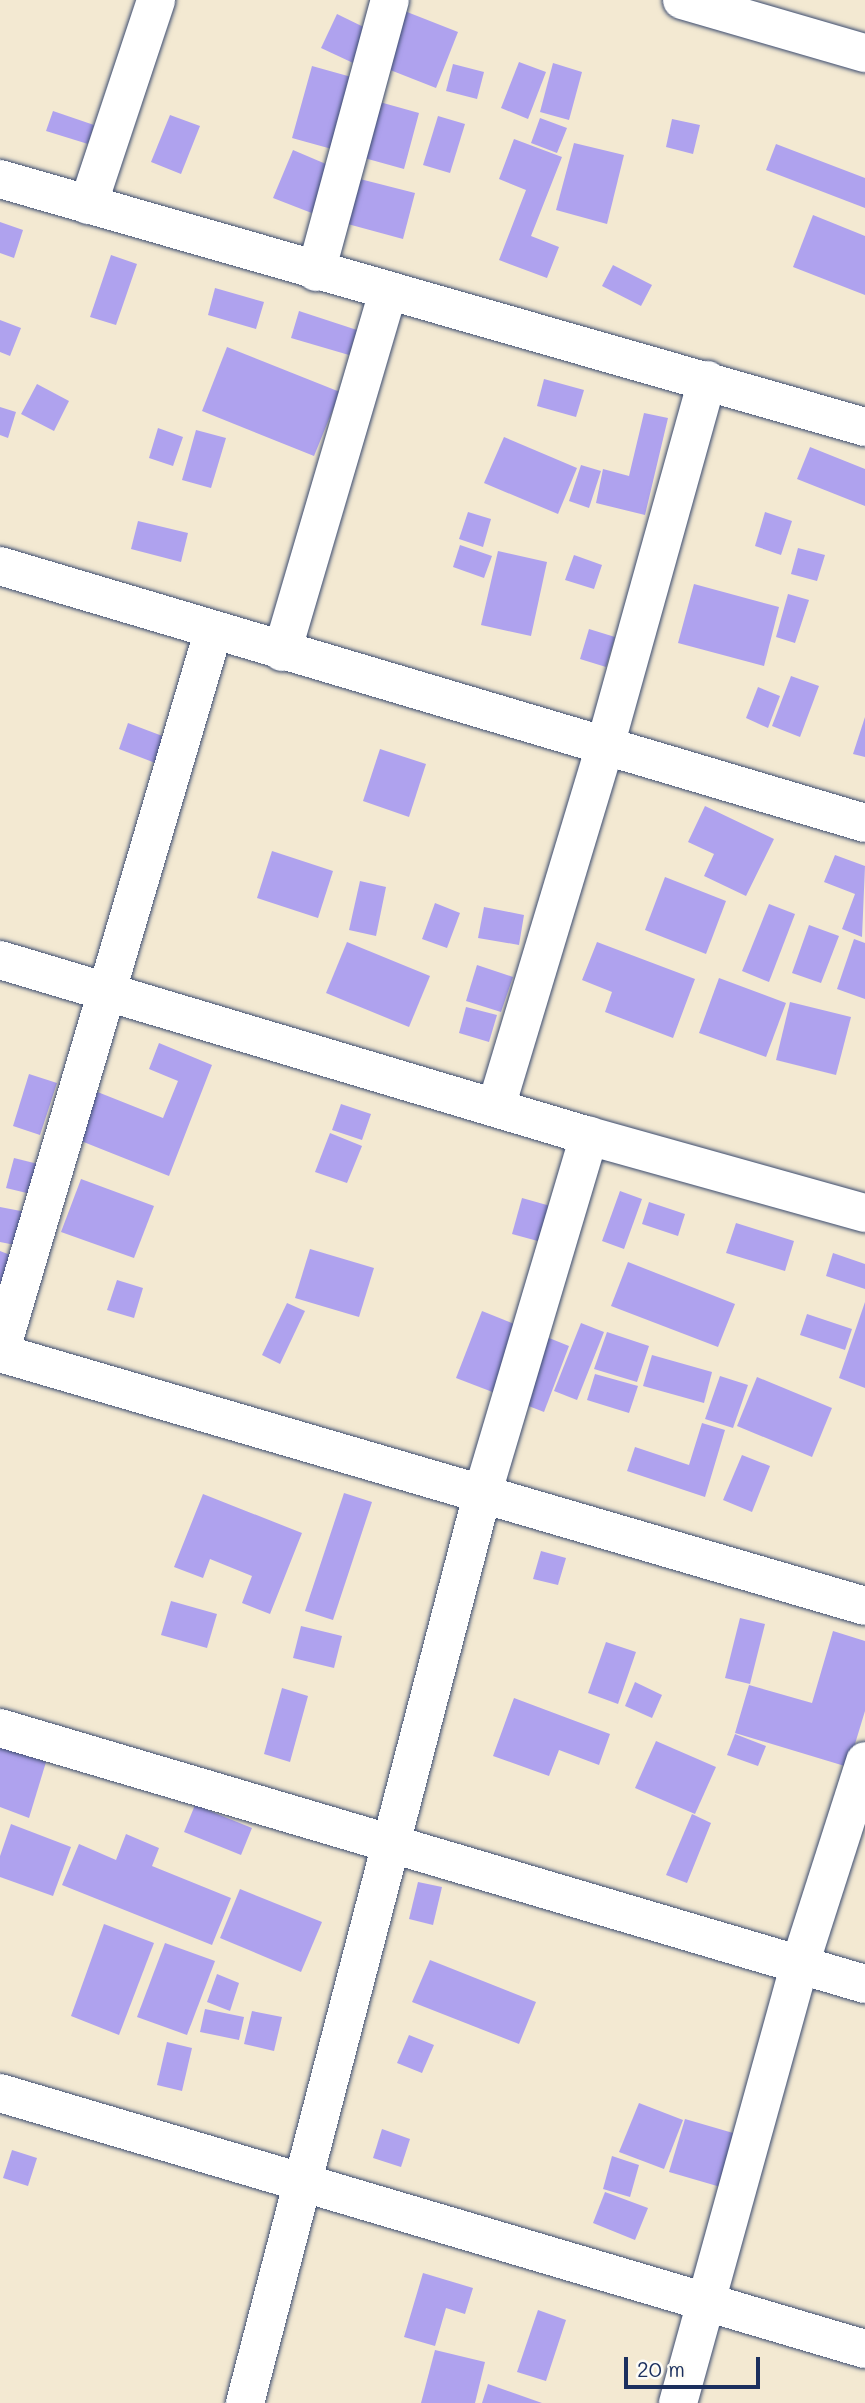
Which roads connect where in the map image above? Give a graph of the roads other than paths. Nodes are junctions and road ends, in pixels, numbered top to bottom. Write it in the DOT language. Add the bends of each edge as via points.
graph roads {
  1 [pos="156,0"];
  2 [pos="390,0"];
  3 [pos="682,0"];
  4 [pos="865,54"];
  5 [pos="0,179"];
  6 [pos="88,205"];
  7 [pos="316,272"];
  8 [pos="388,292"];
  9 [pos="707,380"];
  10 [pos="865,427"];
  11 [pos="0,566"];
  12 [pos="212,632"];
  13 [pos="282,652"];
  14 [pos="605,746"];
  15 [pos="865,823"];
  16 [pos="0,960"];
  17 [pos="108,993"];
  18 [pos="496,1107"];
  19 [pos="589,1136"];
  20 [pos="865,1213"];
  21 [pos="0,1353"];
  22 [pos="482,1495"];
  23 [pos="865,1606"];
  24 [pos="0,1728"];
  25 [pos="865,1761"];
  26 [pos="391,1843"];
  27 [pos="800,1964"];
  28 [pos="865,1984"];
  29 [pos="0,2093"];
  30 [pos="304,2181"];
  31 [pos="707,2303"];
  32 [pos="865,2349"];
  33 [pos="244,2403"];
  34 [pos="678,2403"];
  1 -- 6 [label="street"];
  2 -- 7 [label="street"];
  3 -- 4 [label="street"];
  5 -- 6 [label="street"];
  6 -- 7 [label="street"];
  7 -- 8 [label="street"];
  8 -- 9 [label="street"];
  8 -- 13 [label="street"];
  9 -- 10 [label="street"];
  9 -- 14 [label="street"];
  11 -- 12 [label="street"];
  12 -- 13 [label="street"];
  12 -- 17 [label="street"];
  13 -- 14 [label="street"];
  14 -- 15 [label="street"];
  14 -- 18 [label="street"];
  16 -- 17 [label="street"];
  17 -- 18 [label="street"];
  17 -- 21 [label="street"];
  18 -- 19 [label="street"];
  19 -- 20 [label="street"];
  19 -- 22 [label="street"];
  21 -- 22 [label="street"];
  22 -- 23 [label="street"];
  22 -- 26 [label="street"];
  24 -- 26 [label="street"];
  25 -- 27 [label="street"];
  26 -- 27 [label="street"];
  26 -- 30 [label="street"];
  27 -- 28 [label="street"];
  27 -- 31 [label="street"];
  29 -- 30 [label="street"];
  30 -- 31 [label="street"];
  30 -- 33 [label="street"];
  31 -- 32 [label="street"];
  31 -- 34 [label="street"];
}
